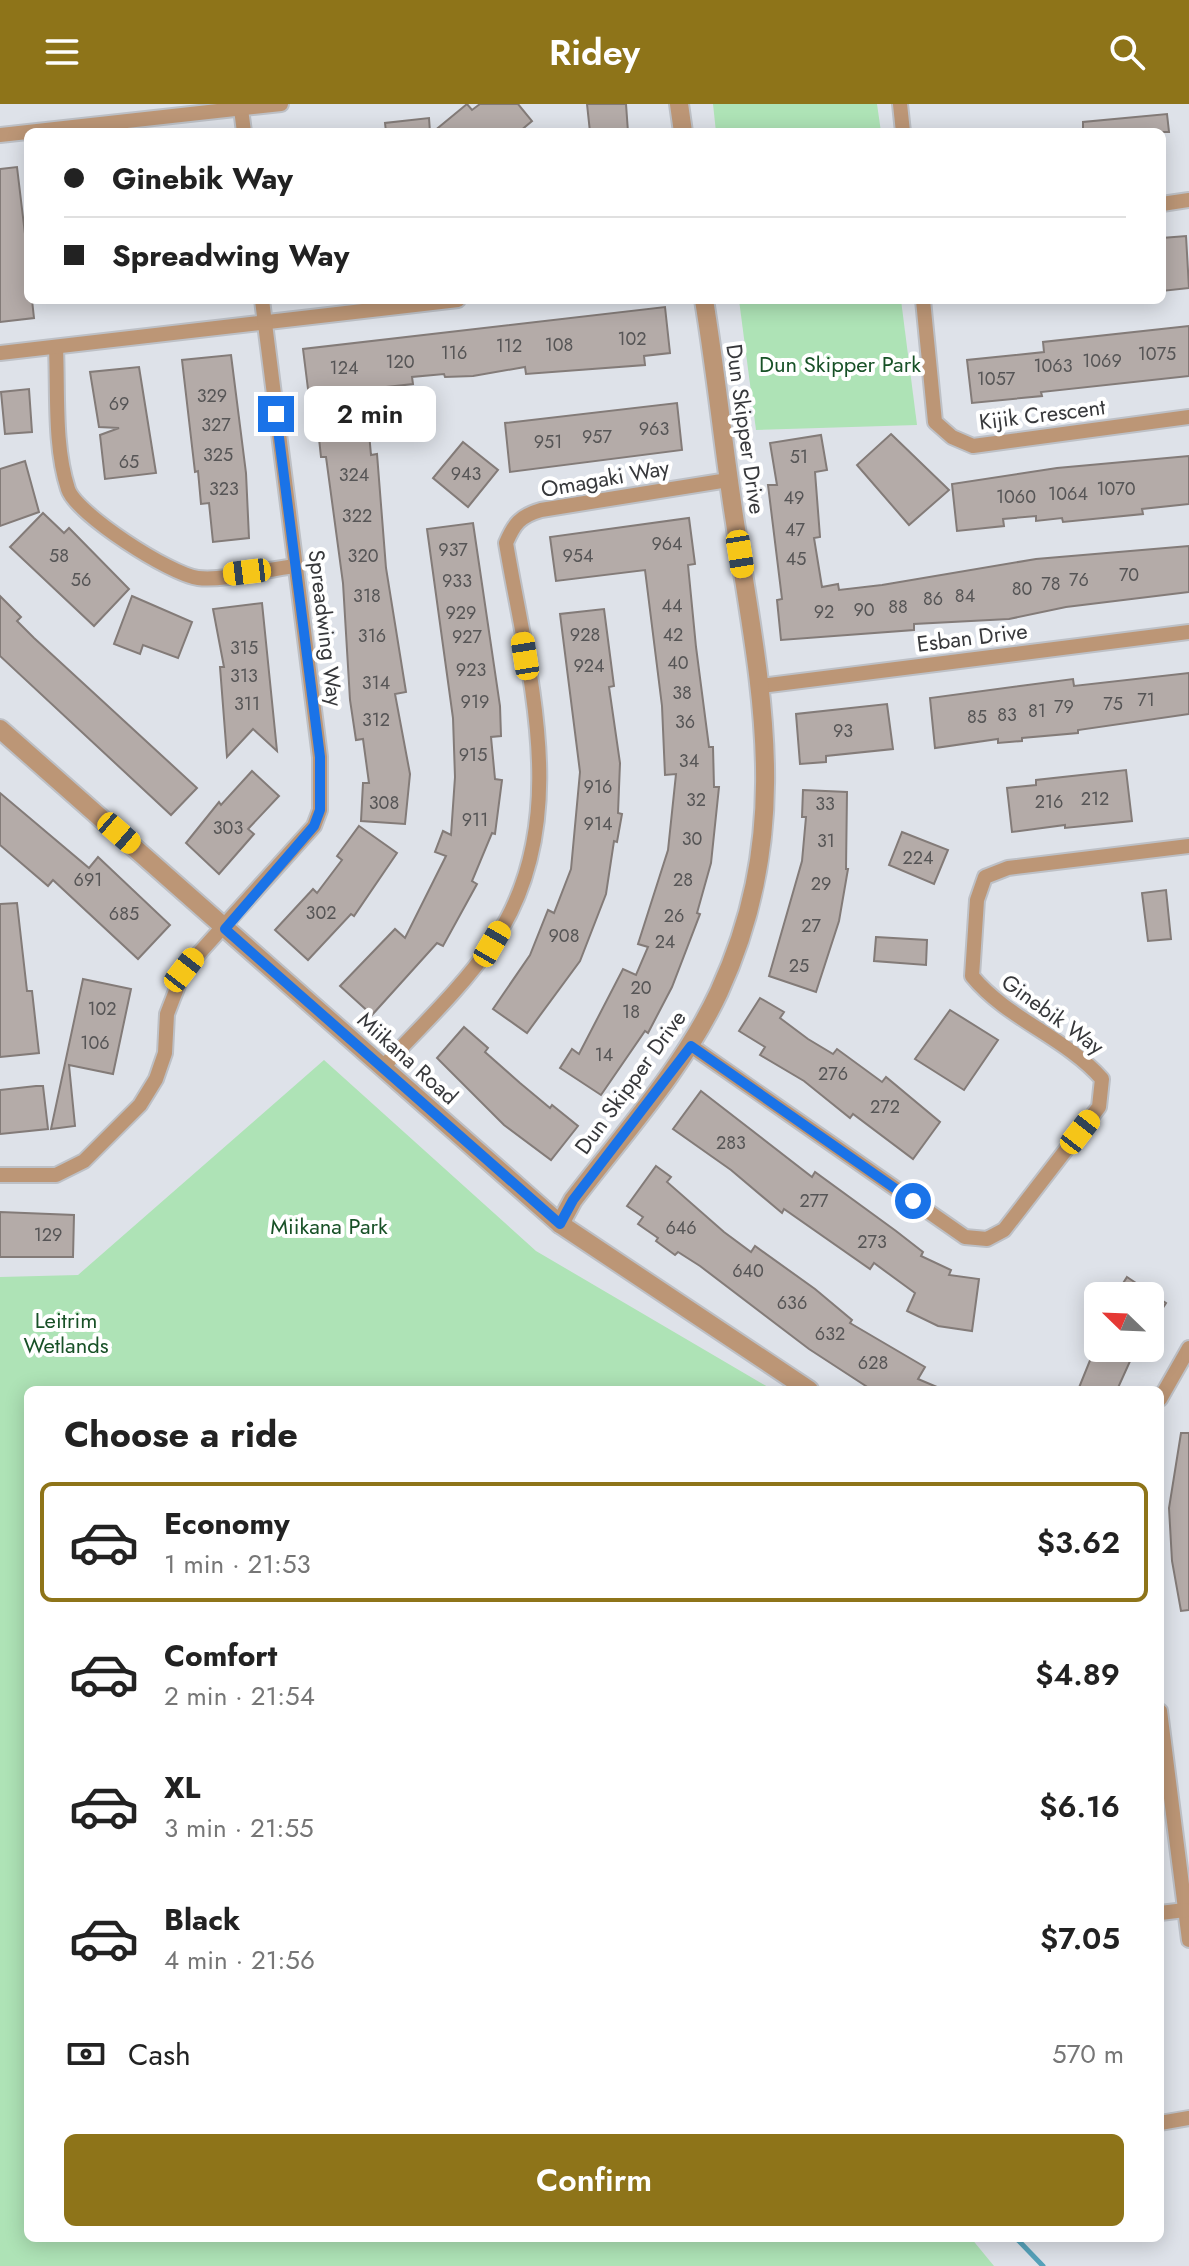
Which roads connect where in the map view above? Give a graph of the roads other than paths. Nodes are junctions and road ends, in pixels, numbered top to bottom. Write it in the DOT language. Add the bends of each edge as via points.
graph roads {
  1 [pos="281,104"];
  2 [pos="679,104"];
  3 [pos="900,104"];
  4 [pos="241,109"];
  5 [pos="65,128"];
  6 [pos="243,128"];
  7 [pos="682,128"];
  8 [pos="903,128"];
  9 [pos="24,132"];
  10 [pos="0,135"];
  11 [pos="1189,200"];
  12 [pos="1166,203"];
  13 [pos="262,304"];
  14 [pos="426,304"];
  15 [pos="705,304"];
  16 [pos="923,304"];
  17 [pos="265,324"];
  18 [pos="56,348"];
  19 [pos="0,353"];
  20 [pos="1189,417"];
  21 [pos="728,480"];
  22 [pos="296,566"];
  23 [pos="1189,632"];
  24 [pos="761,686"];
  25 [pos="0,730"];
  26 [pos="1189,846"];
  27 [pos="225,929"];
  28 [pos="691,1046"];
  29 [pos="383,1067"];
  30 [pos="0,1175"];
  31 [pos="560,1224"];
  32 [pos="1189,1348"];
  33 [pos="803,1386"];
  34 [pos="1164,1392"];
  35 [pos="1164,1743"];
  36 [pos="1185,1910"];
  37 [pos="1164,1913"];
  38 [pos="1189,1940"];
  39 [pos="1189,2118"];
  40 [pos="1164,2122"];
  1 -- 4 [label="street"];
  2 -- 7 [label="street"];
  3 -- 8 [label="street"];
  4 -- 5 [label="street"];
  4 -- 6 [label="street"];
  9 -- 10 [label="street"];
  11 -- 12 [label="street"];
  13 -- 17 [label="street, Spreadwing Way"];
  14 -- 17 [label="street"];
  15 -- 21 [label="street, Dun Skipper Drive"];
  16 -- 20 [label="street, Kijik Crescent" via="935,422 973,446"];
  17 -- 18 [label="street"];
  17 -- 22 [label="street, Spreadwing Way"];
  18 -- 19 [label="street"];
  18 -- 22 [label="street" via="62,462 69,492 83,509 175,572 199,578"];
  21 -- 24 [label="street, Dun Skipper Drive"];
  21 -- 29 [label="street, Omagaki Way" via="541,510 513,527 506,543 542,782 534,844 527,871 492,944"];
  22 -- 27 [label="street, Spreadwing Way" via="320,757 320,810 314,826"];
  23 -- 24 [label="street, Esban Drive"];
  24 -- 28 [label="street, Dun Skipper Drive" via="767,796 761,863 740,941"];
  25 -- 27 [label="street, Miikana Road"];
  26 -- 28 [label="street, Ginebik Way" via="1008,868 985,877 977,900 972,976 987,994 1088,1063 1102,1079 1099,1107 1004,1230 987,1239 965,1237"];
  27 -- 29 [label="street, Miikana Road"];
  27 -- 30 [label="street, Spreadwing Way" via="194,956 174,988 165,1053 140,1105 84,1161 56,1175"];
  28 -- 31 [label="street, Dun Skipper Drive"];
  29 -- 31 [label="street, Miikana Road"];
  31 -- 33 [label="street, Miikana Road"];
  32 -- 34 [label="street"];
  35 -- 36 [label="street"];
  36 -- 37 [label="street"];
  36 -- 38 [label="street"];
  39 -- 40 [label="street"];
}
